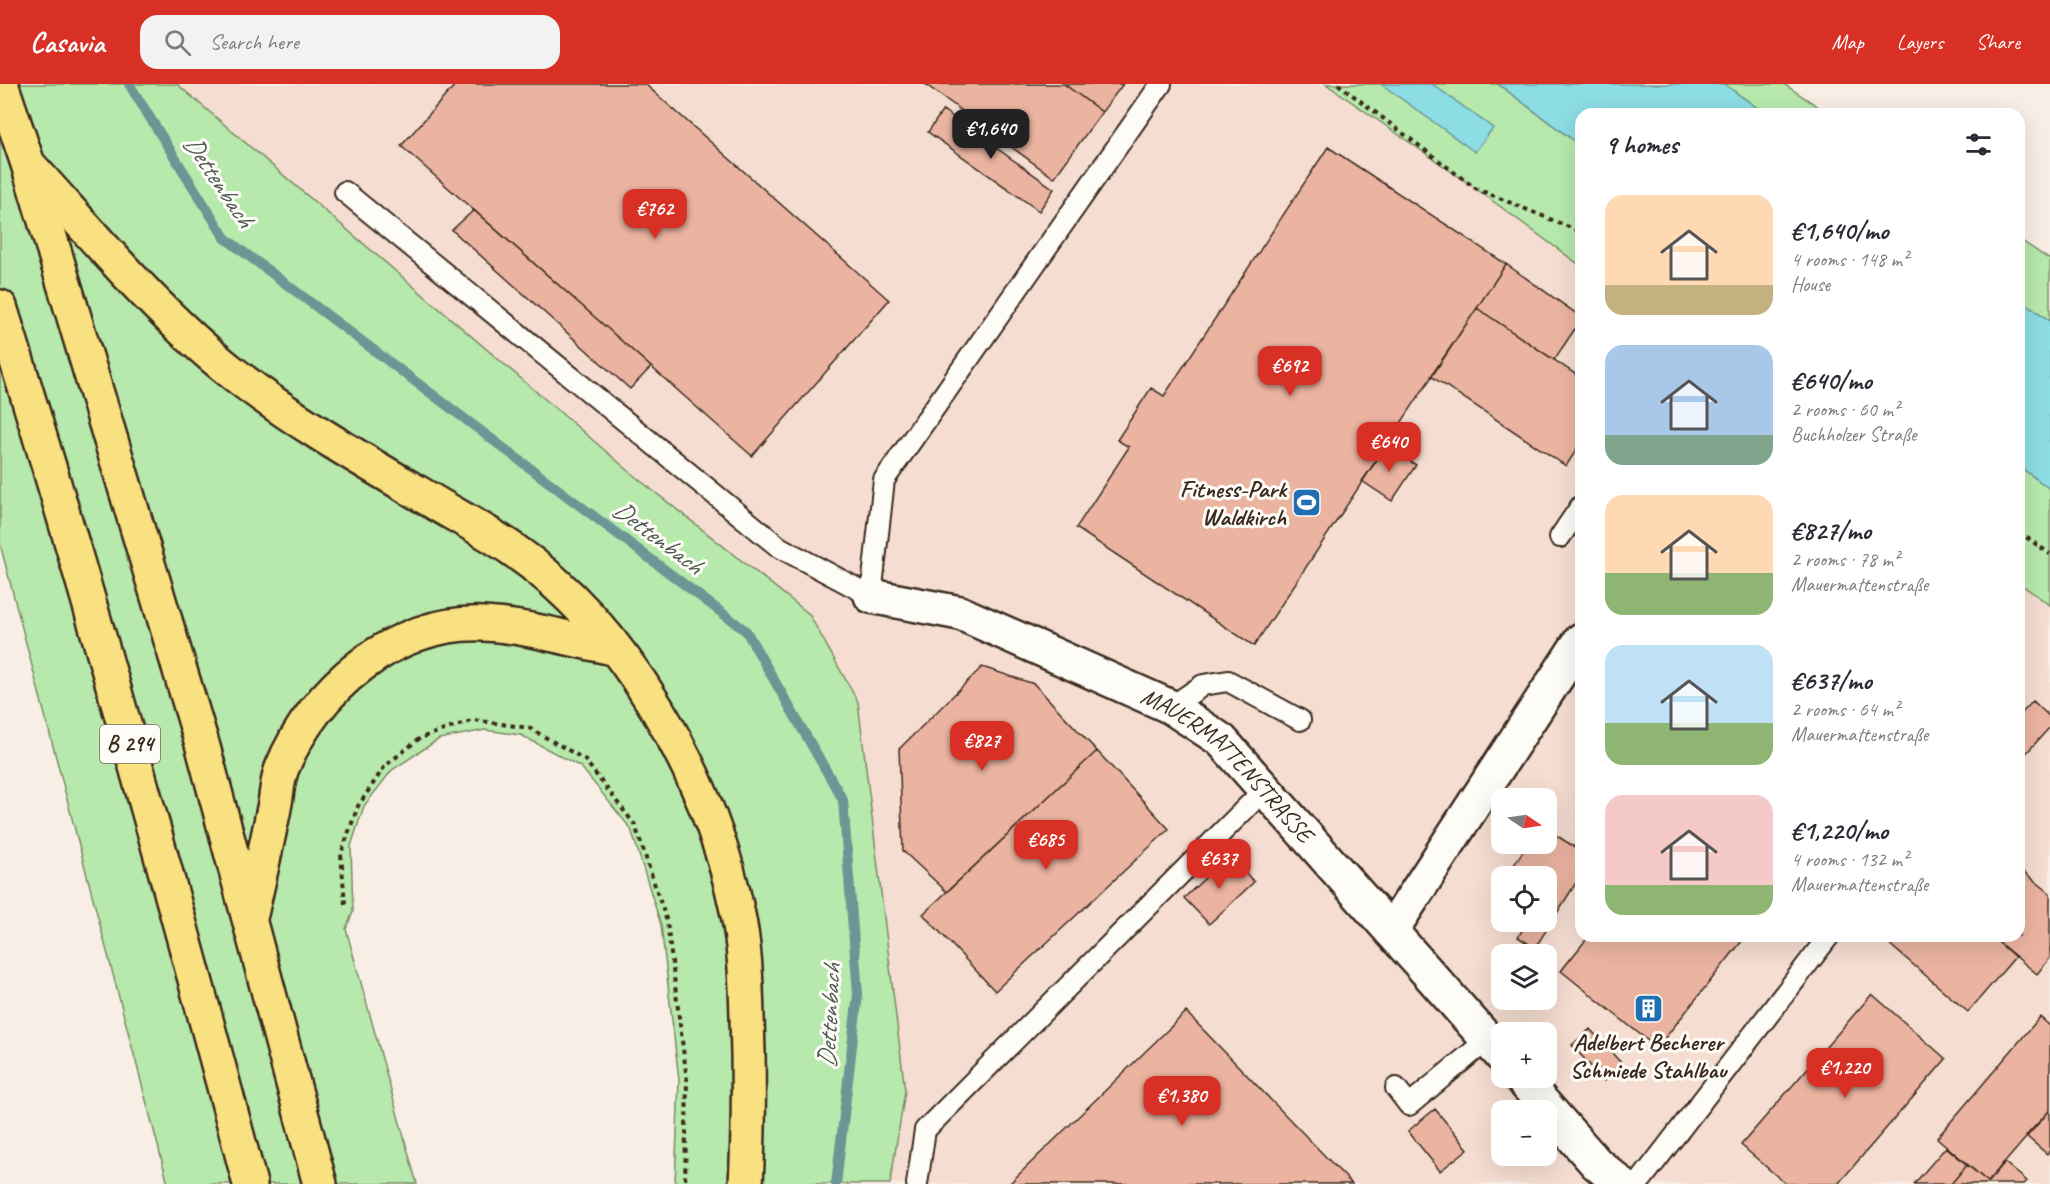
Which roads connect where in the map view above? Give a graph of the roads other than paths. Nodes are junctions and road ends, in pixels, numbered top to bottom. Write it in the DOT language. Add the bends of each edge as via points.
graph roads {
  1 [pos="1,84"];
  2 [pos="1161,84"];
  3 [pos="28,164"];
  4 [pos="345,192"];
  5 [pos="0,307"];
  6 [pos="1575,515"];
  7 [pos="1560,537"];
  8 [pos="871,596"];
  9 [pos="614,648"];
  10 [pos="1575,649"];
  11 [pos="1172,707"];
  12 [pos="1300,720"];
  13 [pos="1265,789"];
  14 [pos="250,919"];
  15 [pos="1391,931"];
  16 [pos="1824,942"];
  17 [pos="1491,1045"];
  18 [pos="1491,1050"];
  19 [pos="1396,1088"];
  20 [pos="1530,1088"];
  21 [pos="250,1184"];
  22 [pos="320,1184"];
  23 [pos="746,1184"];
  24 [pos="917,1184"];
  25 [pos="1621,1184"];
  26 [pos="1638,1184"];
  1 -- 3 [label="highway, B 294"];
  2 -- 8 [label="lane" via="884,480"];
  3 -- 9 [label="highway" via="148,297 228,369 317,433 512,549 572,599"];
  3 -- 14 [label="highway, B 294" via="204,747"];
  4 -- 8 [label="lane" via="778,547"];
  5 -- 21 [label="highway, B 294" via="164,861"];
  6 -- 7 [label="lane"];
  8 -- 11 [label="street, MAUERMATTENSTRASSE" via="960,613"];
  9 -- 14 [label="highway" via="518,628 462,626 414,635 348,675 320,703 281,769"];
  9 -- 23 [label="highway" via="647,691 686,761 719,846 737,910 746,972 748,1025"];
  10 -- 15 [label="street"];
  11 -- 12 [label="lane" via="1203,685 1228,681"];
  11 -- 13 [label="street, MAUERMATTENSTRASSE" via="1221,740"];
  13 -- 15 [label="street, MAUERMATTENSTRASSE"];
  13 -- 24 [label="lane" via="925,1130"];
  14 -- 22 [label="highway, B 294"];
  15 -- 17 [label="street, MAUERMATTENSTRASSE"];
  16 -- 26 [label="lane"];
  18 -- 19 [label="lane" via="1409,1105"];
  20 -- 25 [label="street" via="1596,1163"];
}
